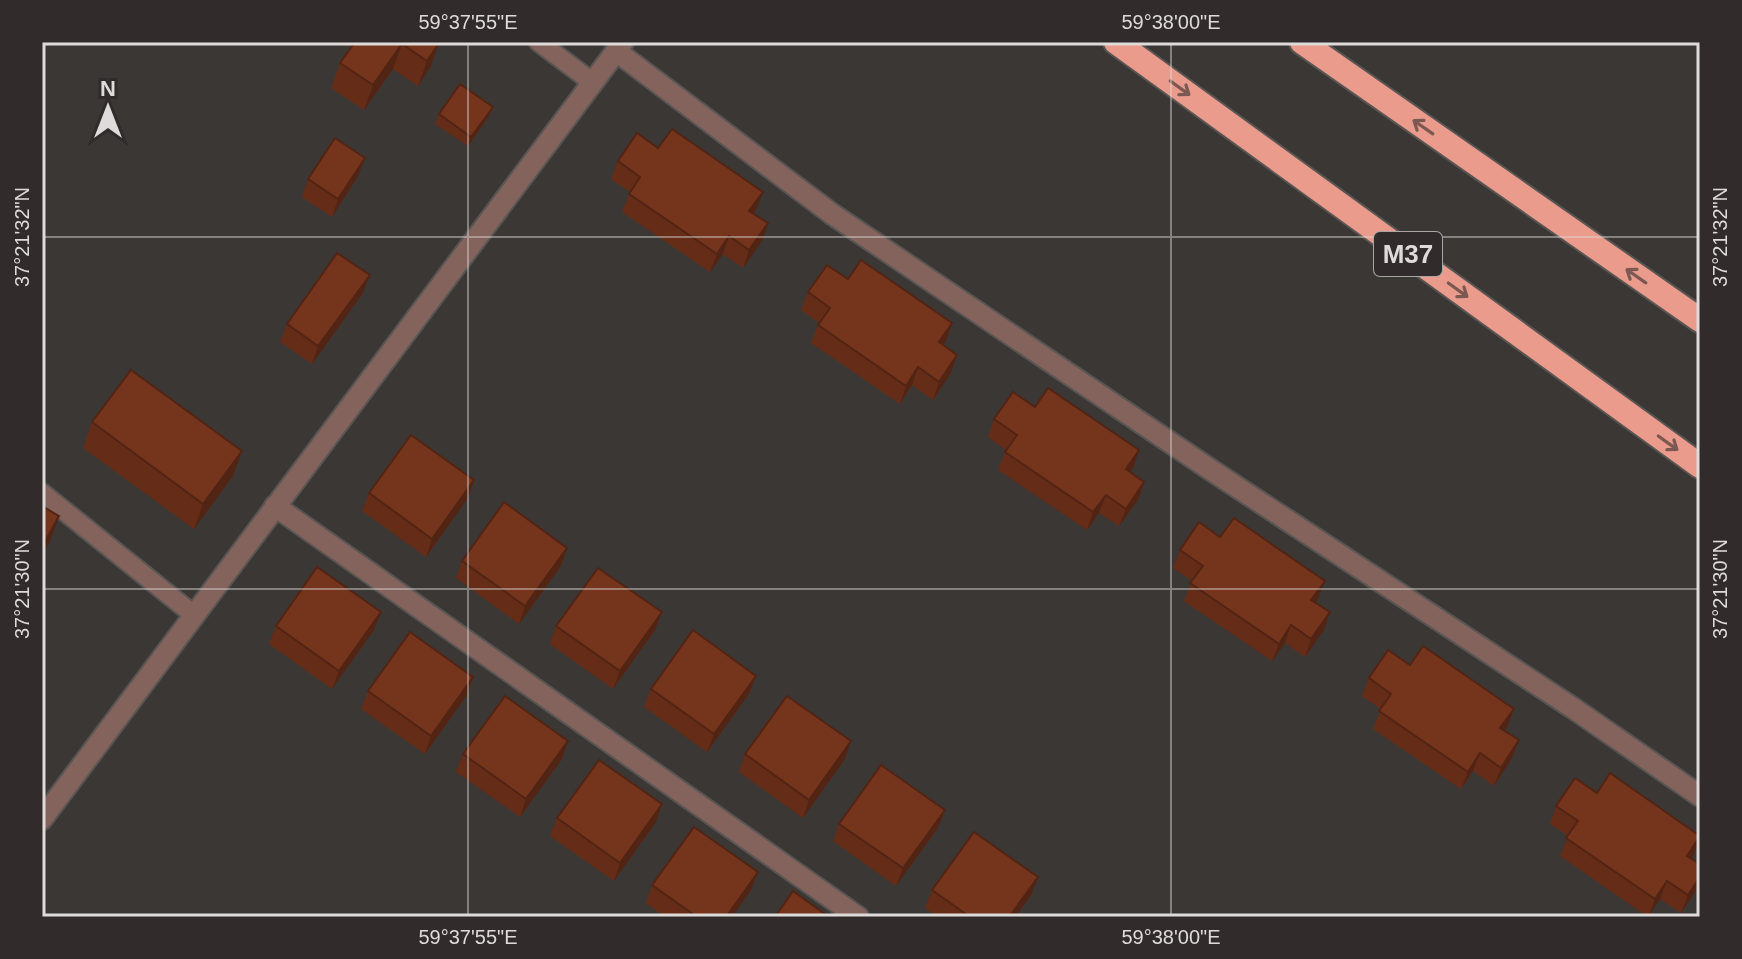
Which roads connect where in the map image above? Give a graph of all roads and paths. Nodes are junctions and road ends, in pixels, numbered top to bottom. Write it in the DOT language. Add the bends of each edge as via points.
graph roads {
  1 [pos="539,42"];
  2 [pos="1116,42"];
  3 [pos="1302,42"];
  4 [pos="620,47"];
  5 [pos="592,82"];
  6 [pos="1700,320"];
  7 [pos="1700,466"];
  8 [pos="42,493"];
  9 [pos="275,506"];
  10 [pos="194,615"];
  11 [pos="1700,796"];
  12 [pos="42,819"];
  13 [pos="858,917"];
  1 -- 5 [label="lane"];
  2 -- 7 [label="highway, M37 / M37, one-way"];
  6 -- 3 [label="highway, one-way"];
  4 -- 5 [label="street"];
  4 -- 11 [label="street" via="832,214"];
  5 -- 9 [label="street"];
  8 -- 10 [label="lane"];
  9 -- 10 [label="street"];
  9 -- 13 [label="street"];
  10 -- 12 [label="street"];
}
